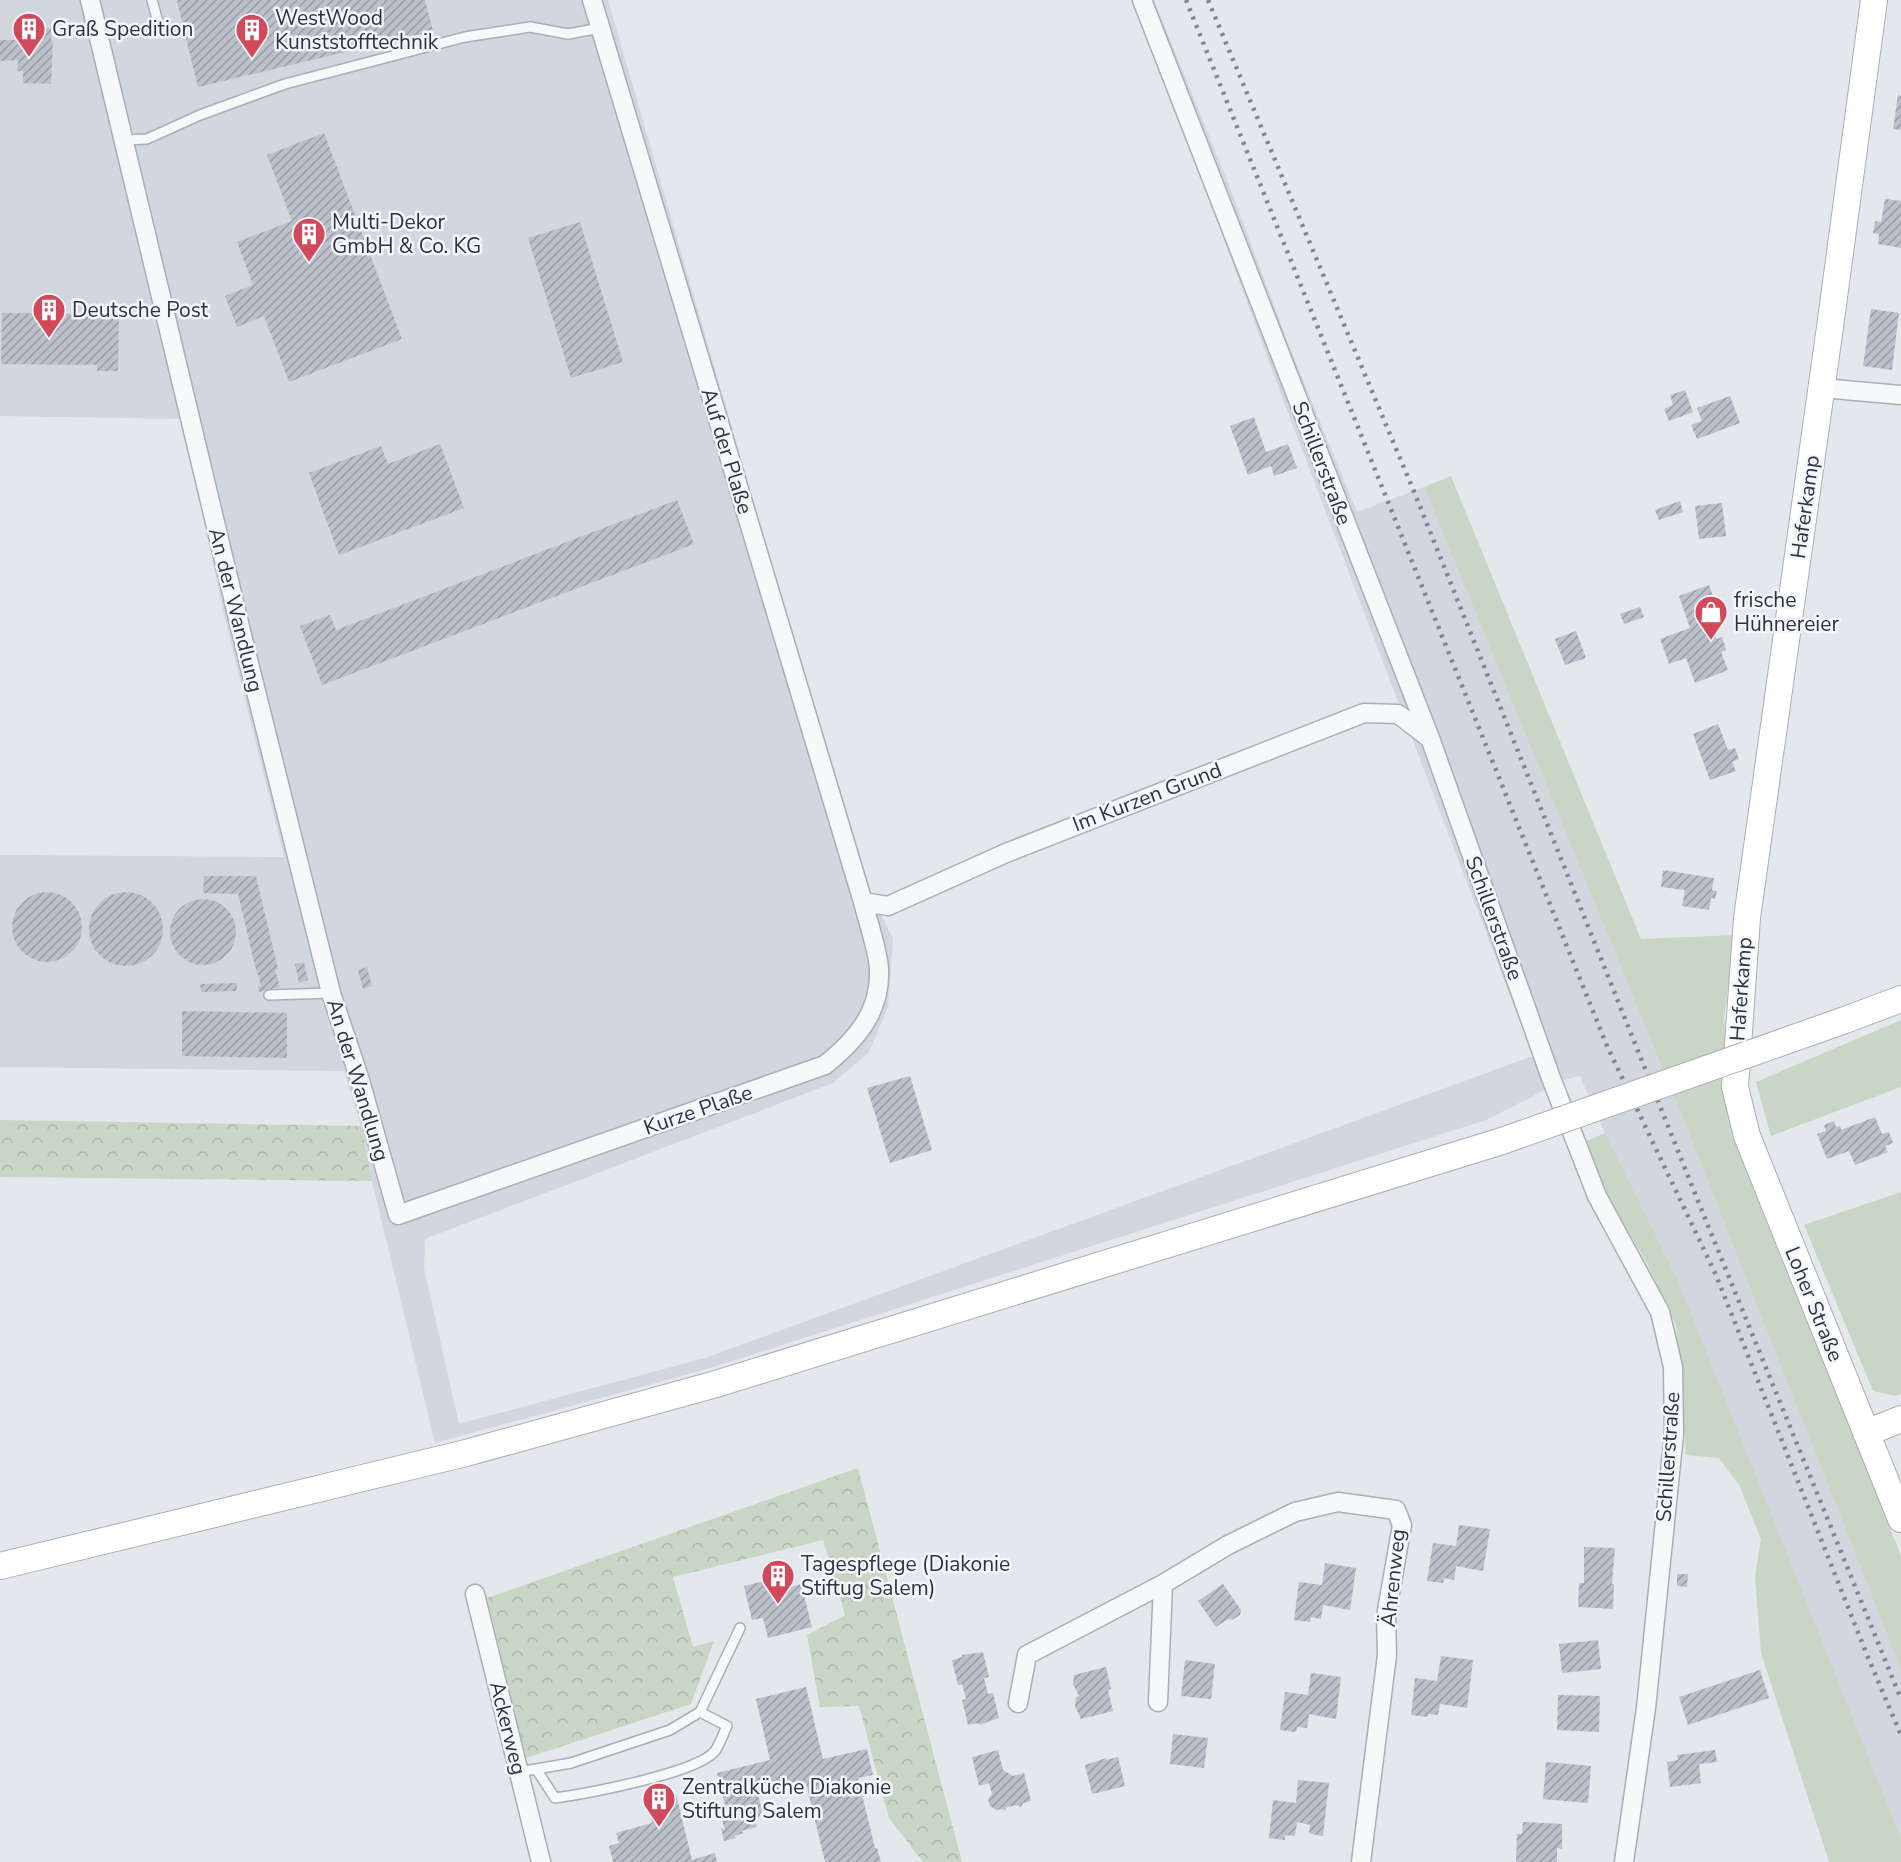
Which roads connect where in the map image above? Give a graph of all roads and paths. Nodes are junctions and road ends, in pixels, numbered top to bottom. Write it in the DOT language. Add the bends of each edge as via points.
graph roads {
  1 [pos="90,0"];
  2 [pos="152,0"];
  3 [pos="592,0"];
  4 [pos="1142,0"];
  5 [pos="1874,0"];
  6 [pos="158,22"];
  7 [pos="600,28"];
  8 [pos="124,140"];
  9 [pos="1821,388"];
  10 [pos="1901,395"];
  11 [pos="1430,738"];
  12 [pos="863,902"];
  13 [pos="331,993"];
  14 [pos="269,995"];
  15 [pos="1901,999"];
  16 [pos="1735,1087"];
  17 [pos="398,1215"];
  18 [pos="1901,1419"];
  19 [pos="1866,1433"];
  20 [pos="1901,1519"];
  21 [pos="0,1566"];
  22 [pos="1163,1584"];
  23 [pos="475,1594"];
  24 [pos="740,1628"];
  25 [pos="1158,1702"];
  26 [pos="1018,1703"];
  27 [pos="700,1712"];
  28 [pos="527,1771"];
  29 [pos="541,1862"];
  30 [pos="1361,1862"];
  31 [pos="1624,1862"];
  1 -- 8 [label="street, An der Wandlung"];
  2 -- 6 [label="lane"];
  3 -- 7 [label="street, Auf der Plaße"];
  4 -- 11 [label="street, Schillerstraße"];
  5 -- 9 [label="main road, Haferkamp"];
  7 -- 8 [label="lane" via="568,34 530,27 465,37 285,84 147,139"];
  7 -- 12 [label="street, Auf der Plaße"];
  8 -- 13 [label="street, An der Wandlung"];
  9 -- 10 [label="street"];
  9 -- 16 [label="main road, Haferkamp" via="1747,918"];
  11 -- 12 [label="street, Im Kurzen Grund" via="1398,714 1364,713 1006,852 888,906"];
  11 -- 31 [label="street, Schillerstraße" via="1551,1078 1597,1196 1660,1312 1673,1366 1674,1434 1646,1708"];
  12 -- 17 [label="street, Kurze Plaße" via="879,969 875,1001 866,1024 825,1065"];
  13 -- 14 [label="lane"];
  13 -- 17 [label="street, An der Wandlung"];
  15 -- 21 [label="main road, bridge" via="1502,1142 716,1384 466,1453"];
  16 -- 19 [label="main road, Loher Straße" via="1747,1136"];
  18 -- 19 [label="main road"];
  19 -- 20 [label="main road, Loher Straße"];
  22 -- 25 [label="street"];
  22 -- 26 [label="street, Ährenweg" via="1027,1654"];
  22 -- 30 [label="street, Ährenweg" via="1228,1545 1295,1512 1338,1502 1396,1510 1402,1525 1386,1616 1387,1655"];
  23 -- 28 [label="street, Ackerweg"];
  24 -- 27 [label="lane"];
  27 -- 28 [label="lane" via="670,1730 571,1763"];
  27 -- 28 [label="lane" via="727,1726 715,1752 696,1765 592,1793 555,1798"];
  28 -- 29 [label="street, Ackerweg"];
}
